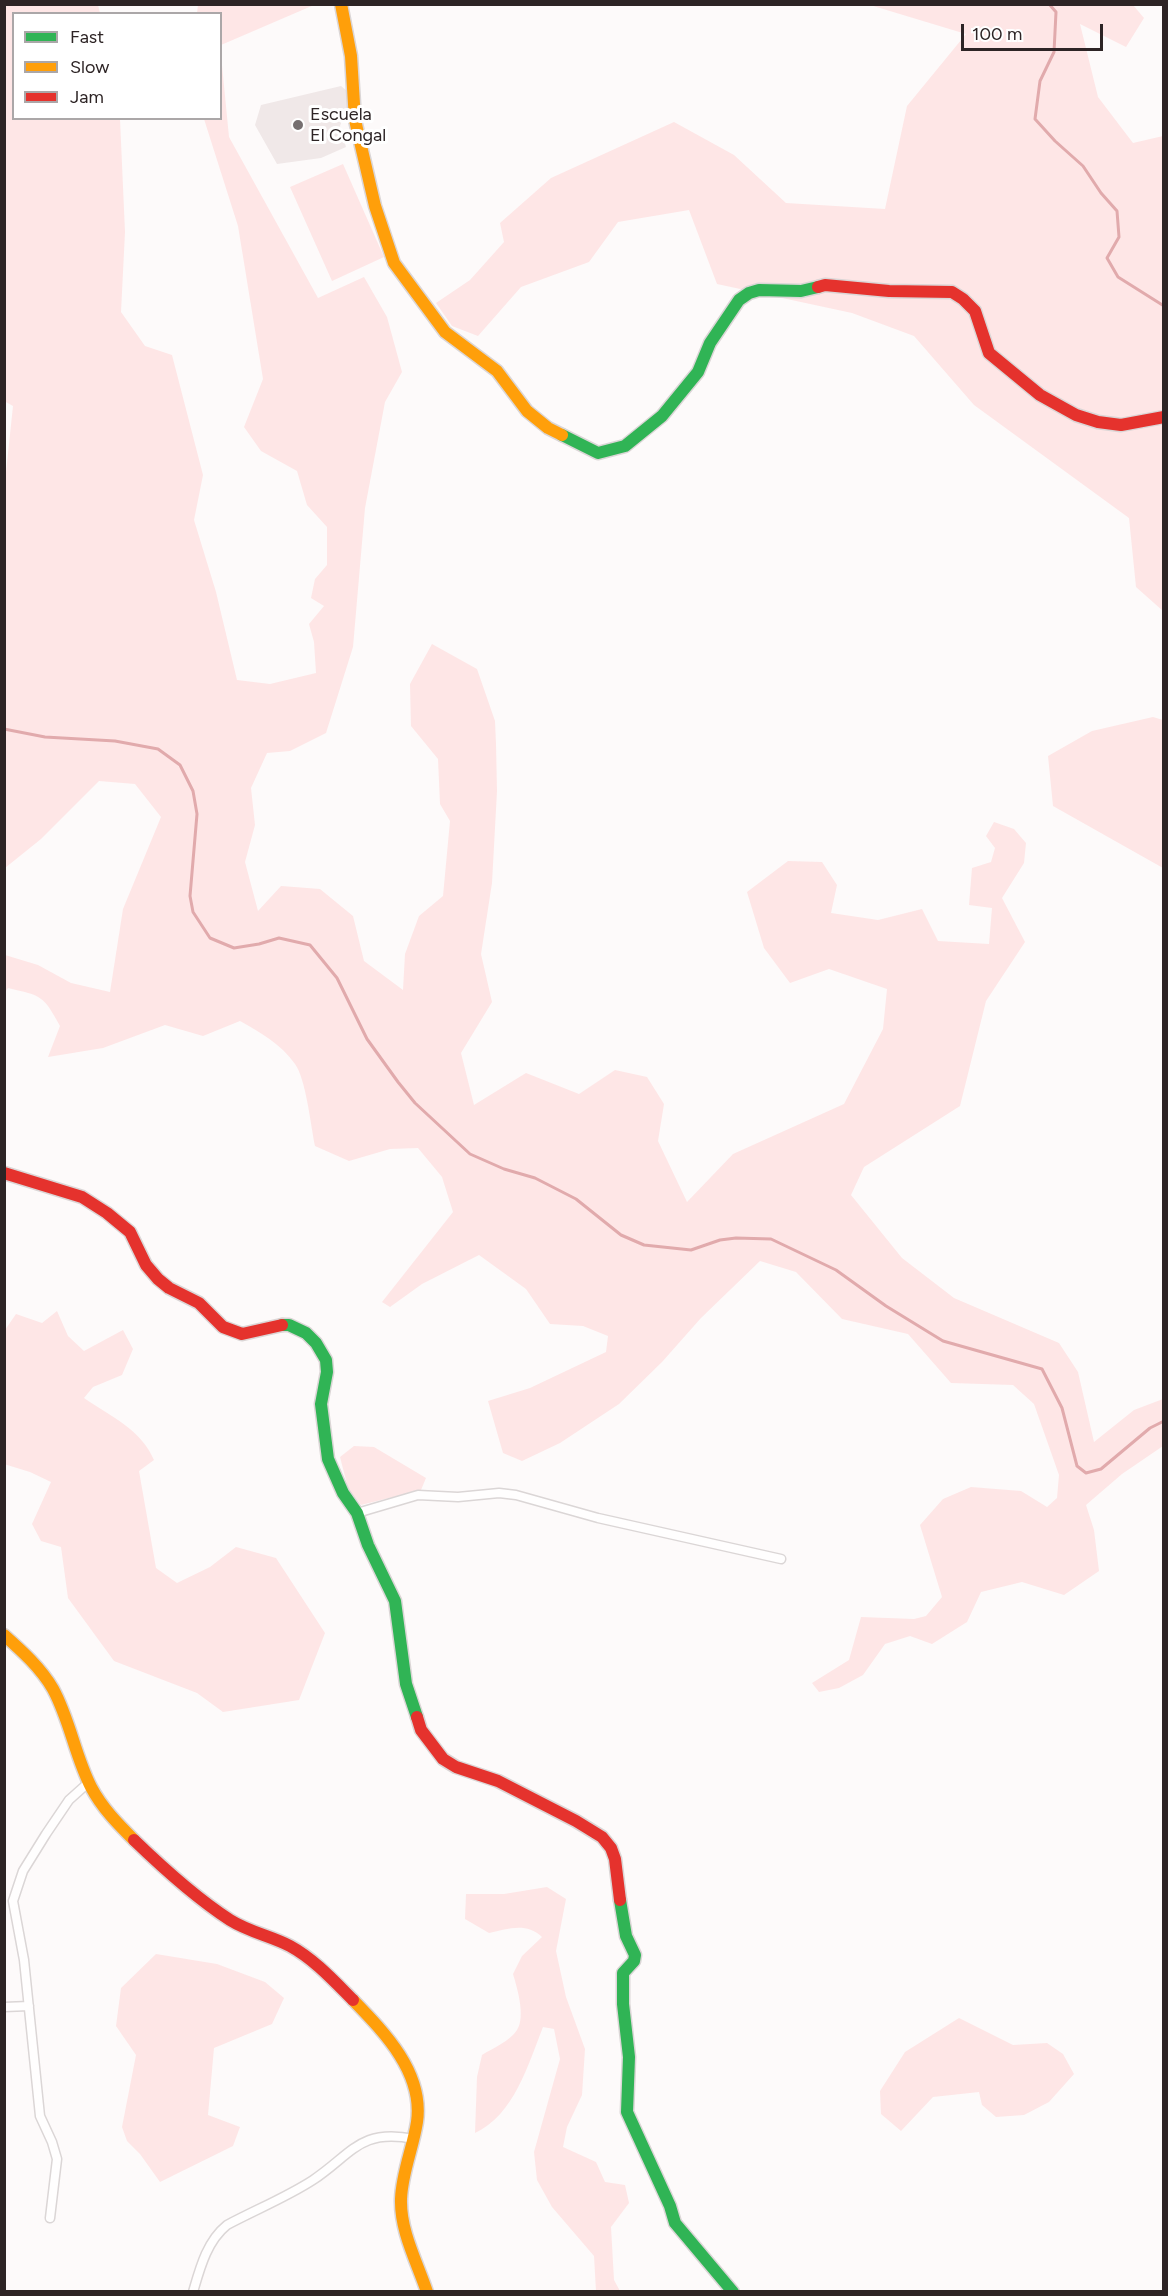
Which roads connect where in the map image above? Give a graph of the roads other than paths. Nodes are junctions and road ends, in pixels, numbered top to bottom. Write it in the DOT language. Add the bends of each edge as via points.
graph roads {
  1 [pos="341,4"];
  2 [pos="1164,417"];
  3 [pos="4,1173"];
  4 [pos="357,1513"];
  5 [pos="781,1559"];
  6 [pos="4,1635"];
  7 [pos="88,1783"];
  8 [pos="29,2006"];
  9 [pos="4,2007"];
  10 [pos="414,2139"];
  11 [pos="50,2218"];
  12 [pos="193,2292"];
  13 [pos="427,2292"];
  14 [pos="733,2292"];
  1 -- 2 [label="street" via="351,56 355,120 375,206 394,262 445,332 497,371 527,411 548,428 597,453 624,446 662,416 698,372 724,320 749,292 801,291 825,285 952,292 975,311 989,353 1040,395 1098,422 1121,425"];
  3 -- 4 [label="street" via="82,1197 107,1213 130,1232 158,1279 199,1303 223,1327 242,1334 289,1325 306,1333 322,1350 327,1371 321,1404 332,1471"];
  4 -- 5 [label="street" via="417,1495 499,1493"];
  4 -- 14 [label="street" via="395,1601 406,1684 421,1730 430,1744 456,1767 498,1781 561,1813 602,1837 611,1848 623,1923 635,1955 623,1973 622,1988 629,2057 627,2112 675,2223"];
  6 -- 7 [label="street" via="52,1688"];
  7 -- 8 [label="street" via="69,1800 35,1852 13,1901"];
  7 -- 10 [label="street" via="111,1817 209,1905 232,1922 295,1949 343,1990 397,2051 412,2078 419,2109"];
  8 -- 9 [label="street"];
  8 -- 11 [label="street" via="40,2116 57,2159"];
  10 -- 12 [label="street" via="395,2135 354,2146 313,2180 227,2225 218,2232 202,2262"];
  10 -- 13 [label="street" via="400,2199"];
}
